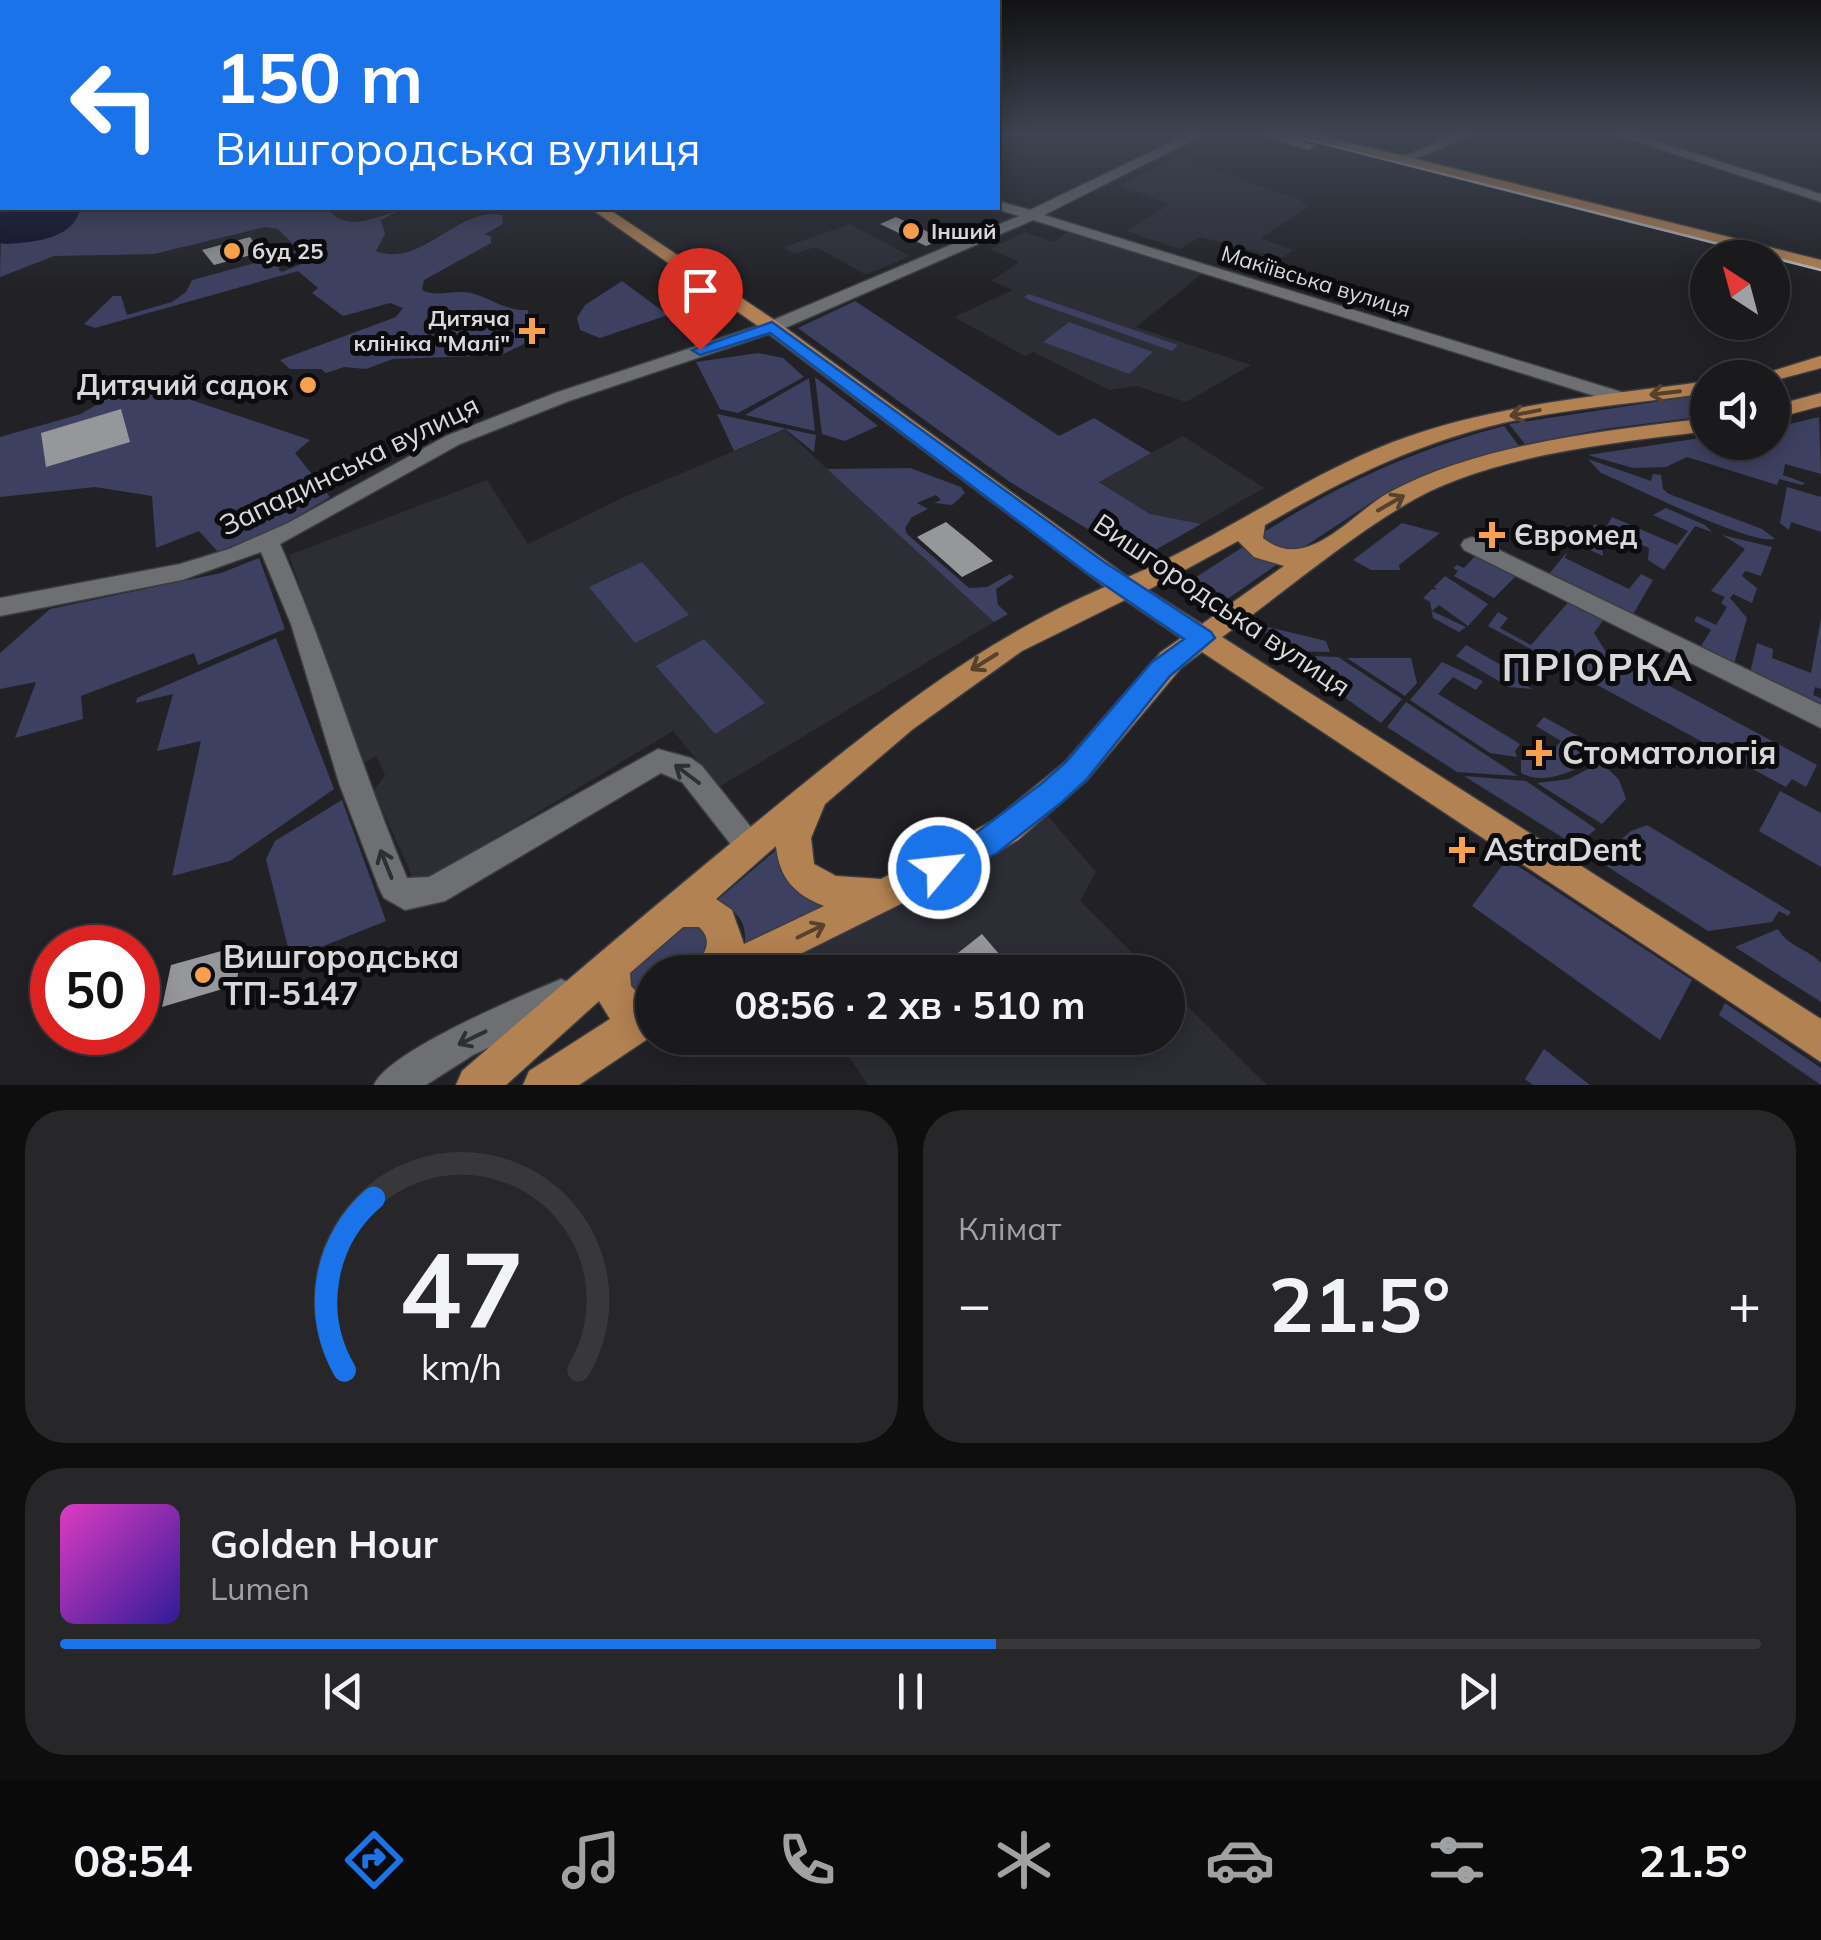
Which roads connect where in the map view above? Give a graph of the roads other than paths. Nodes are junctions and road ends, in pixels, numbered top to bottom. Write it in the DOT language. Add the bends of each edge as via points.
graph roads {
  1 [pos="1097,184"];
  2 [pos="1456,184"];
  3 [pos="1494,184"];
  4 [pos="1775,184"];
  5 [pos="1821,198"];
  6 [pos="1000,205"];
  7 [pos="600,210"];
  8 [pos="1030,216"];
  9 [pos="1690,243"];
  10 [pos="1821,266"];
  11 [pos="1790,268"];
  12 [pos="1821,276"];
  13 [pos="772,327"];
  14 [pos="1821,362"];
  15 [pos="1790,370"];
  16 [pos="1690,389"];
  17 [pos="1622,398"];
  18 [pos="1821,399"];
  19 [pos="1790,407"];
  20 [pos="1690,427"];
  21 [pos="1253,522"];
  22 [pos="268,542"];
  23 [pos="1472,545"];
  24 [pos="1310,558"];
  25 [pos="1126,588"];
  26 [pos="0,607"];
  27 [pos="1202,638"];
  28 [pos="1821,717"];
  29 [pos="813,795"];
  30 [pos="751,846"];
  31 [pos="896,889"];
  32 [pos="673,914"];
  33 [pos="725,955"];
  34 [pos="761,955"];
  35 [pos="602,972"];
  36 [pos="635,1011"];
  37 [pos="635,1024"];
  38 [pos="635,1027"];
  39 [pos="1821,1042"];
  40 [pos="392,1085"];
  41 [pos="476,1085"];
  42 [pos="544,1085"];
  43 [pos="576,1085"];
  1 -- 8 [label="street, Западинська вулиця"];
  2 -- 9 [label="main road"];
  3 -- 10 [label="main road"];
  4 -- 5 [label="street"];
  6 -- 8 [label="street, Макіївська вулиця"];
  7 -- 13 [label="main road, Вишгородська вулиця"];
  8 -- 13 [label="street, Западинська вулиця"];
  8 -- 17 [label="street, Макіївська вулиця"];
  11 -- 12 [label="main road"];
  13 -- 22 [label="street, Западинська вулиця" via="472,432"];
  13 -- 25 [label="main road, Вишгородська вулиця"];
  14 -- 15 [label="main road"];
  16 -- 17 [label="main road, one-way"];
  17 -- 21 [label="main road, one-way" via="1501,418 1417,441 1348,469"];
  18 -- 19 [label="main road"];
  24 -- 20 [label="main road, one-way" via="1396,499 1449,476 1552,447"];
  21 -- 24 [label="main road" via="1250,540 1264,553"];
  21 -- 25 [label="main road"];
  22 -- 26 [label="street, Западинська вулиця" via="182,572"];
  30 -- 22 [label="street, one-way" via="692,774 658,761 434,890 405,896 353,783 303,624"];
  23 -- 28 [label="street"];
  24 -- 27 [label="main road"];
  25 -- 27 [label="main road, Вишгородська вулиця"];
  25 -- 29 [label="main road, one-way" via="963,675"];
  27 -- 31 [label="main road" via="1161,669 1052,793 986,844"];
  27 -- 39 [label="main road, Вишгородська вулиця"];
  29 -- 30 [label="main road"];
  29 -- 31 [label="main road" via="793,850 801,873 816,888 843,896"];
  30 -- 32 [label="main road"];
  34 -- 31 [label="main road, one-way"];
  32 -- 33 [label="main road" via="711,911 723,924"];
  32 -- 35 [label="main road"];
  35 -- 36 [label="main road" via="618,1003"];
  35 -- 40 [label="street, one-way" via="461,1042"];
  35 -- 41 [label="main road"];
  37 -- 42 [label="main road"];
  38 -- 43 [label="street"];
}
